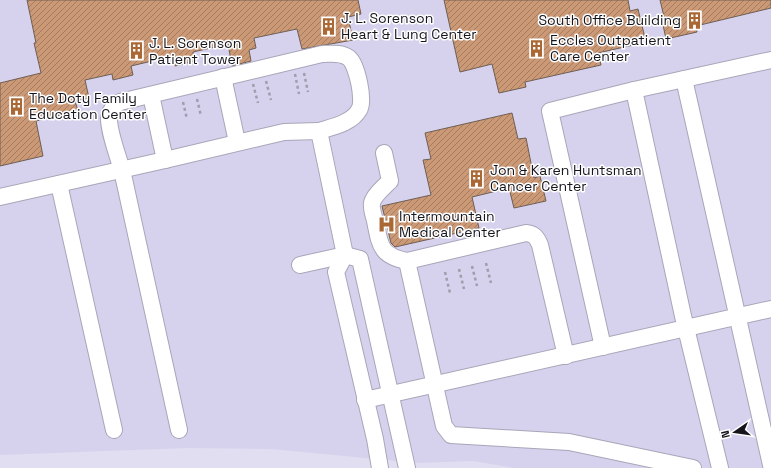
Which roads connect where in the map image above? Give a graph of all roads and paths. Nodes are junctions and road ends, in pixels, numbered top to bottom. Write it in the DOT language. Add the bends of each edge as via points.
graph roads {
  1 [pos="771,60"];
  2 [pos="303,70"];
  3 [pos="294,72"];
  4 [pos="223,77"];
  5 [pos="266,78"];
  6 [pos="684,80"];
  7 [pos="253,82"];
  8 [pos="634,90"];
  9 [pos="308,92"];
  10 [pos="196,94"];
  11 [pos="299,94"];
  12 [pos="151,95"];
  13 [pos="182,98"];
  14 [pos="271,100"];
  15 [pos="258,103"];
  16 [pos="200,116"];
  17 [pos="187,119"];
  18 [pos="319,131"];
  19 [pos="238,142"];
  20 [pos="384,153"];
  21 [pos="165,160"];
  22 [pos="122,170"];
  23 [pos="59,184"];
  24 [pos="0,197"];
  25 [pos="345,255"];
  26 [pos="407,261"];
  27 [pos="486,262"];
  28 [pos="300,265"];
  29 [pos="472,266"];
  30 [pos="459,269"];
  31 [pos="445,272"];
  32 [pos="491,283"];
  33 [pos="477,286"];
  34 [pos="464,290"];
  35 [pos="450,293"];
  36 [pos="771,309"];
  37 [pos="737,317"];
  38 [pos="686,328"];
  39 [pos="603,347"];
  40 [pos="566,356"];
  41 [pos="435,384"];
  42 [pos="391,394"];
  43 [pos="366,400"];
  44 [pos="114,430"];
  45 [pos="179,430"];
  46 [pos="771,465"];
  47 [pos="380,468"];
  48 [pos="408,468"];
  49 [pos="693,468"];
  50 [pos="720,468"];
  1 -- 6 [label="lane"];
  2 -- 9 [label="path"];
  3 -- 11 [label="path"];
  4 -- 12 [label="lane"];
  4 -- 18 [label="lane" via="322,54 338,53 348,57 355,69 362,106 354,117"];
  4 -- 19 [label="lane"];
  5 -- 14 [label="path"];
  6 -- 8 [label="lane"];
  6 -- 37 [label="lane"];
  7 -- 15 [label="path"];
  8 -- 38 [label="lane"];
  8 -- 39 [label="lane" via="550,111"];
  10 -- 16 [label="path"];
  12 -- 21 [label="lane"];
  12 -- 22 [label="lane" via="115,105 109,116"];
  13 -- 17 [label="path"];
  18 -- 19 [label="lane" via="284,132"];
  18 -- 25 [label="lane"];
  19 -- 21 [label="lane"];
  20 -- 26 [label="lane" via="390,181 373,200 373,210 384,251"];
  21 -- 22 [label="lane"];
  22 -- 23 [label="lane"];
  22 -- 45 [label="lane"];
  23 -- 24 [label="lane"];
  23 -- 44 [label="lane"];
  25 -- 28 [label="lane"];
  25 -- 42 [label="lane" via="360,259"];
  25 -- 43 [label="lane" via="336,272"];
  26 -- 40 [label="lane" via="526,233 536,236"];
  26 -- 41 [label="lane"];
  27 -- 32 [label="path"];
  29 -- 33 [label="path"];
  30 -- 34 [label="path"];
  31 -- 35 [label="path"];
  36 -- 37 [label="lane"];
  37 -- 38 [label="lane"];
  37 -- 46 [label="lane"];
  38 -- 39 [label="lane"];
  38 -- 50 [label="lane"];
  39 -- 40 [label="lane"];
  40 -- 41 [label="lane"];
  41 -- 42 [label="lane"];
  41 -- 49 [label="lane" via="444,426 451,435 568,442"];
  42 -- 43 [label="lane"];
  42 -- 48 [label="lane"];
  43 -- 47 [label="lane"];
}
